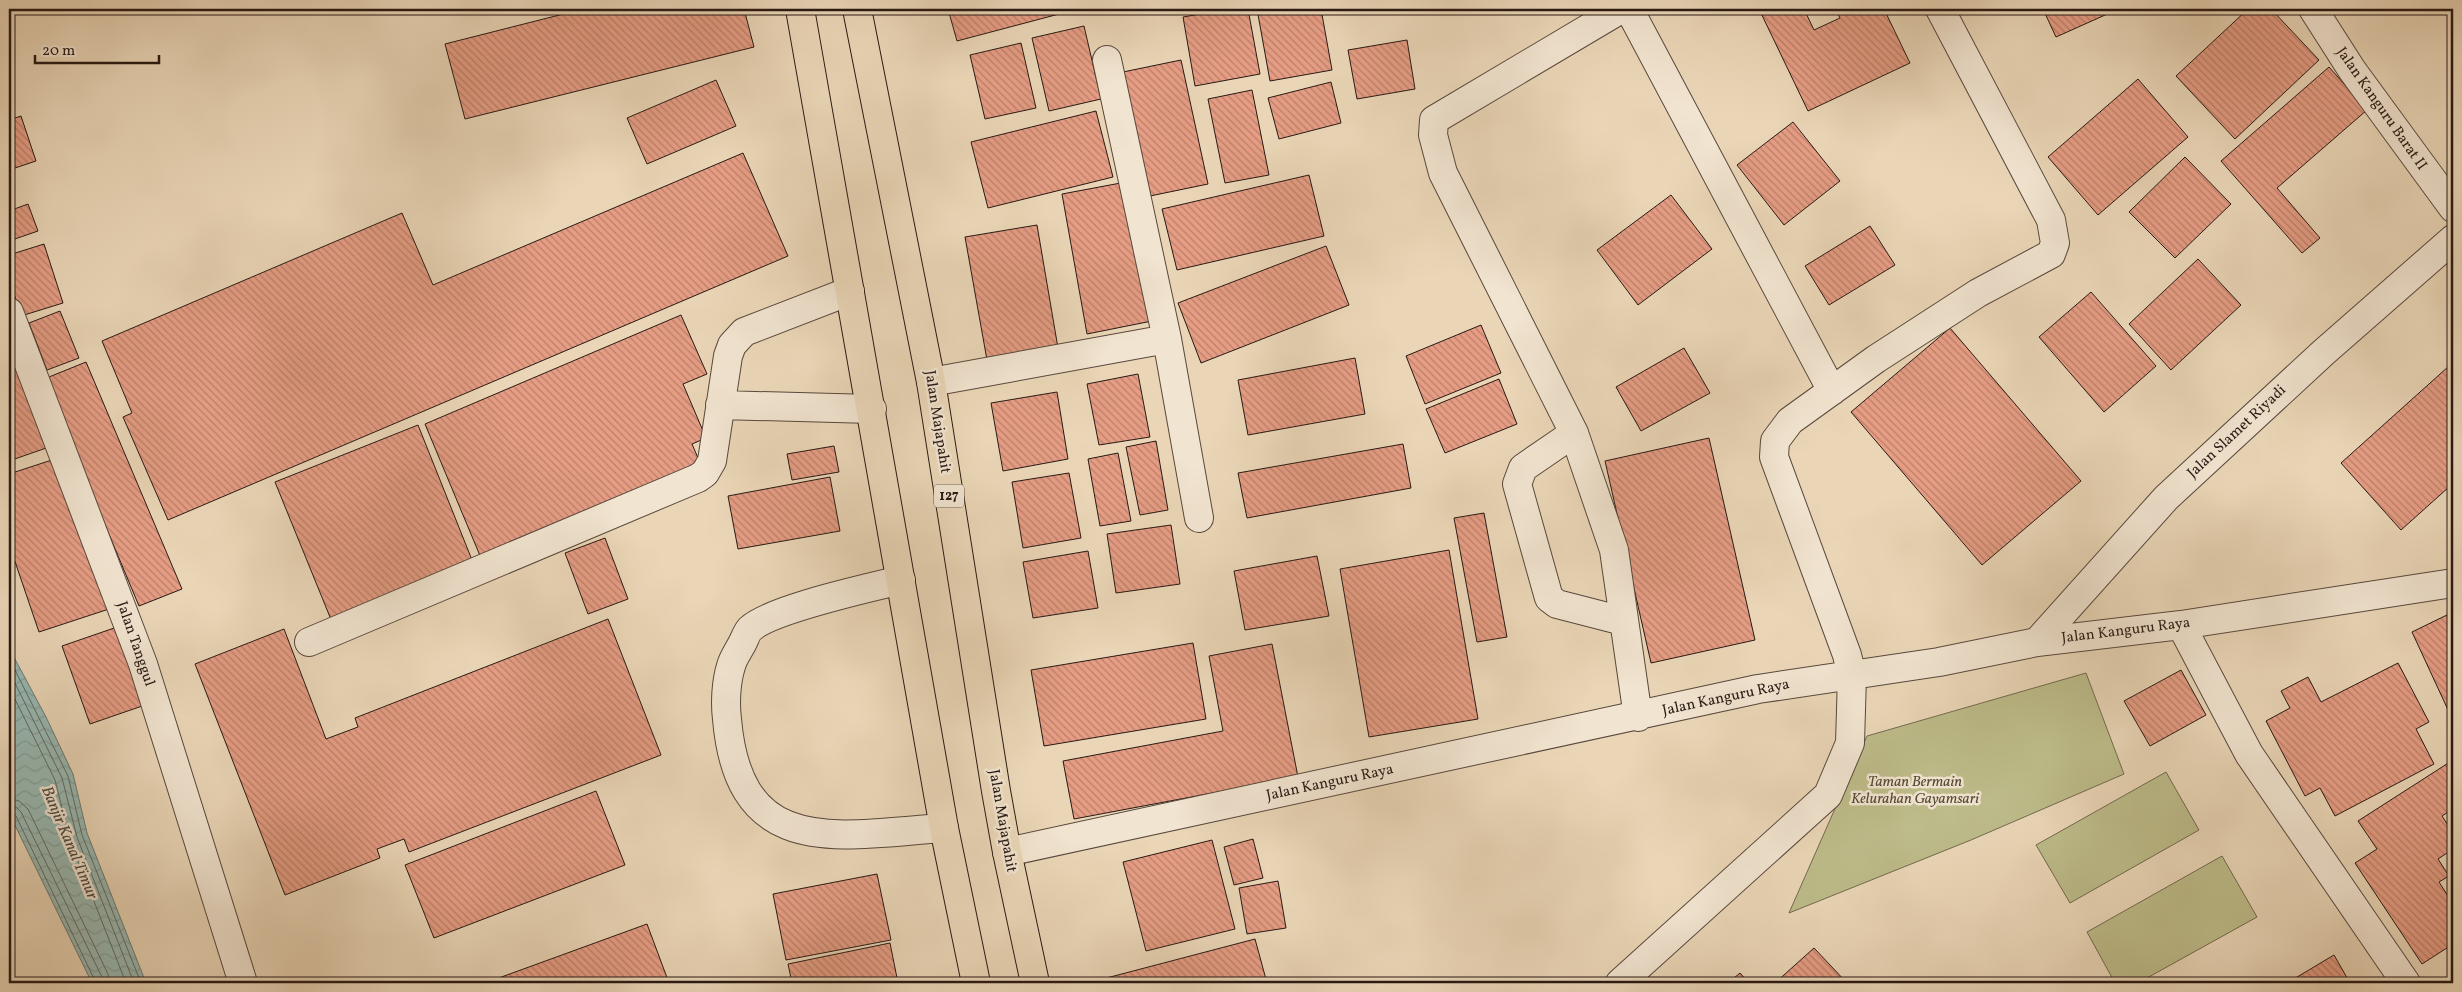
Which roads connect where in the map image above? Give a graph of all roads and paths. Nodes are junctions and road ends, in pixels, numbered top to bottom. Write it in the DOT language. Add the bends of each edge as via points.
graph roads {
  1 [pos="800,9"];
  2 [pos="857,9"];
  3 [pos="1621,9"];
  4 [pos="1629,9"];
  5 [pos="1940,9"];
  6 [pos="2313,9"];
  7 [pos="1107,60"];
  8 [pos="2453,208"];
  9 [pos="2453,239"];
  10 [pos="850,291"];
  11 [pos="9,312"];
  12 [pos="1167,339"];
  13 [pos="931,382"];
  14 [pos="1832,391"];
  15 [pos="720,405"];
  16 [pos="872,410"];
  17 [pos="1574,433"];
  18 [pos="1198,518"];
  19 [pos="901,580"];
  20 [pos="2453,583"];
  21 [pos="1624,621"];
  22 [pos="2181,625"];
  23 [pos="309,642"];
  24 [pos="2037,642"];
  25 [pos="1852,676"];
  26 [pos="1638,717"];
  27 [pos="944,828"];
  28 [pos="1006,852"];
  29 [pos="243,983"];
  30 [pos="976,983"];
  31 [pos="1035,983"];
  32 [pos="1620,983"];
  33 [pos="2406,983"];
  1 -- 10 [label="main road"];
  2 -- 13 [label="main road, Jalan Majapahit / 127"];
  3 -- 17 [label="street" via="1434,120 1433,135 1443,172"];
  4 -- 14 [label="street"];
  5 -- 14 [label="street" via="2051,220 2055,242 2050,254 1978,293"];
  6 -- 8 [label="street, Jalan Kanguru Barat II" via="2352,70"];
  7 -- 12 [label="street"];
  9 -- 24 [label="street, Jalan Slamet Riyadi" via="2324,352 2166,498"];
  10 -- 15 [label="street" via="744,332 732,345 728,356"];
  10 -- 16 [label="main road"];
  11 -- 29 [label="street, Jalan Tanggul" via="143,664"];
  12 -- 13 [label="street"];
  12 -- 18 [label="street"];
  13 -- 28 [label="main road, Jalan Majapahit / 127"];
  14 -- 25 [label="street" via="1790,421 1775,441 1774,457"];
  15 -- 16 [label="street"];
  15 -- 23 [label="street" via="712,461 698,478"];
  16 -- 19 [label="main road"];
  17 -- 21 [label="street" via="1614,550"];
  17 -- 21 [label="street" via="1523,468 1518,484 1549,598 1557,604"];
  19 -- 27 [label="main road"];
  19 -- 27 [label="street" via="772,615 750,630 731,666 726,706 729,741 739,778 756,806 790,826 828,835"];
  20 -- 22 [label="street, Jalan Kanguru Raya"];
  21 -- 26 [label="street"];
  22 -- 24 [label="street, Jalan Kanguru Raya"];
  22 -- 33 [label="street" via="2249,754"];
  24 -- 25 [label="street, Jalan Kanguru Raya"];
  25 -- 26 [label="street, Jalan Kanguru Raya" via="1758,690"];
  25 -- 32 [label="street" via="1850,744 1828,794"];
  26 -- 28 [label="street, Jalan Kanguru Raya"];
  27 -- 30 [label="main road"];
  28 -- 31 [label="main road, Jalan Majapahit / 127"];
}
